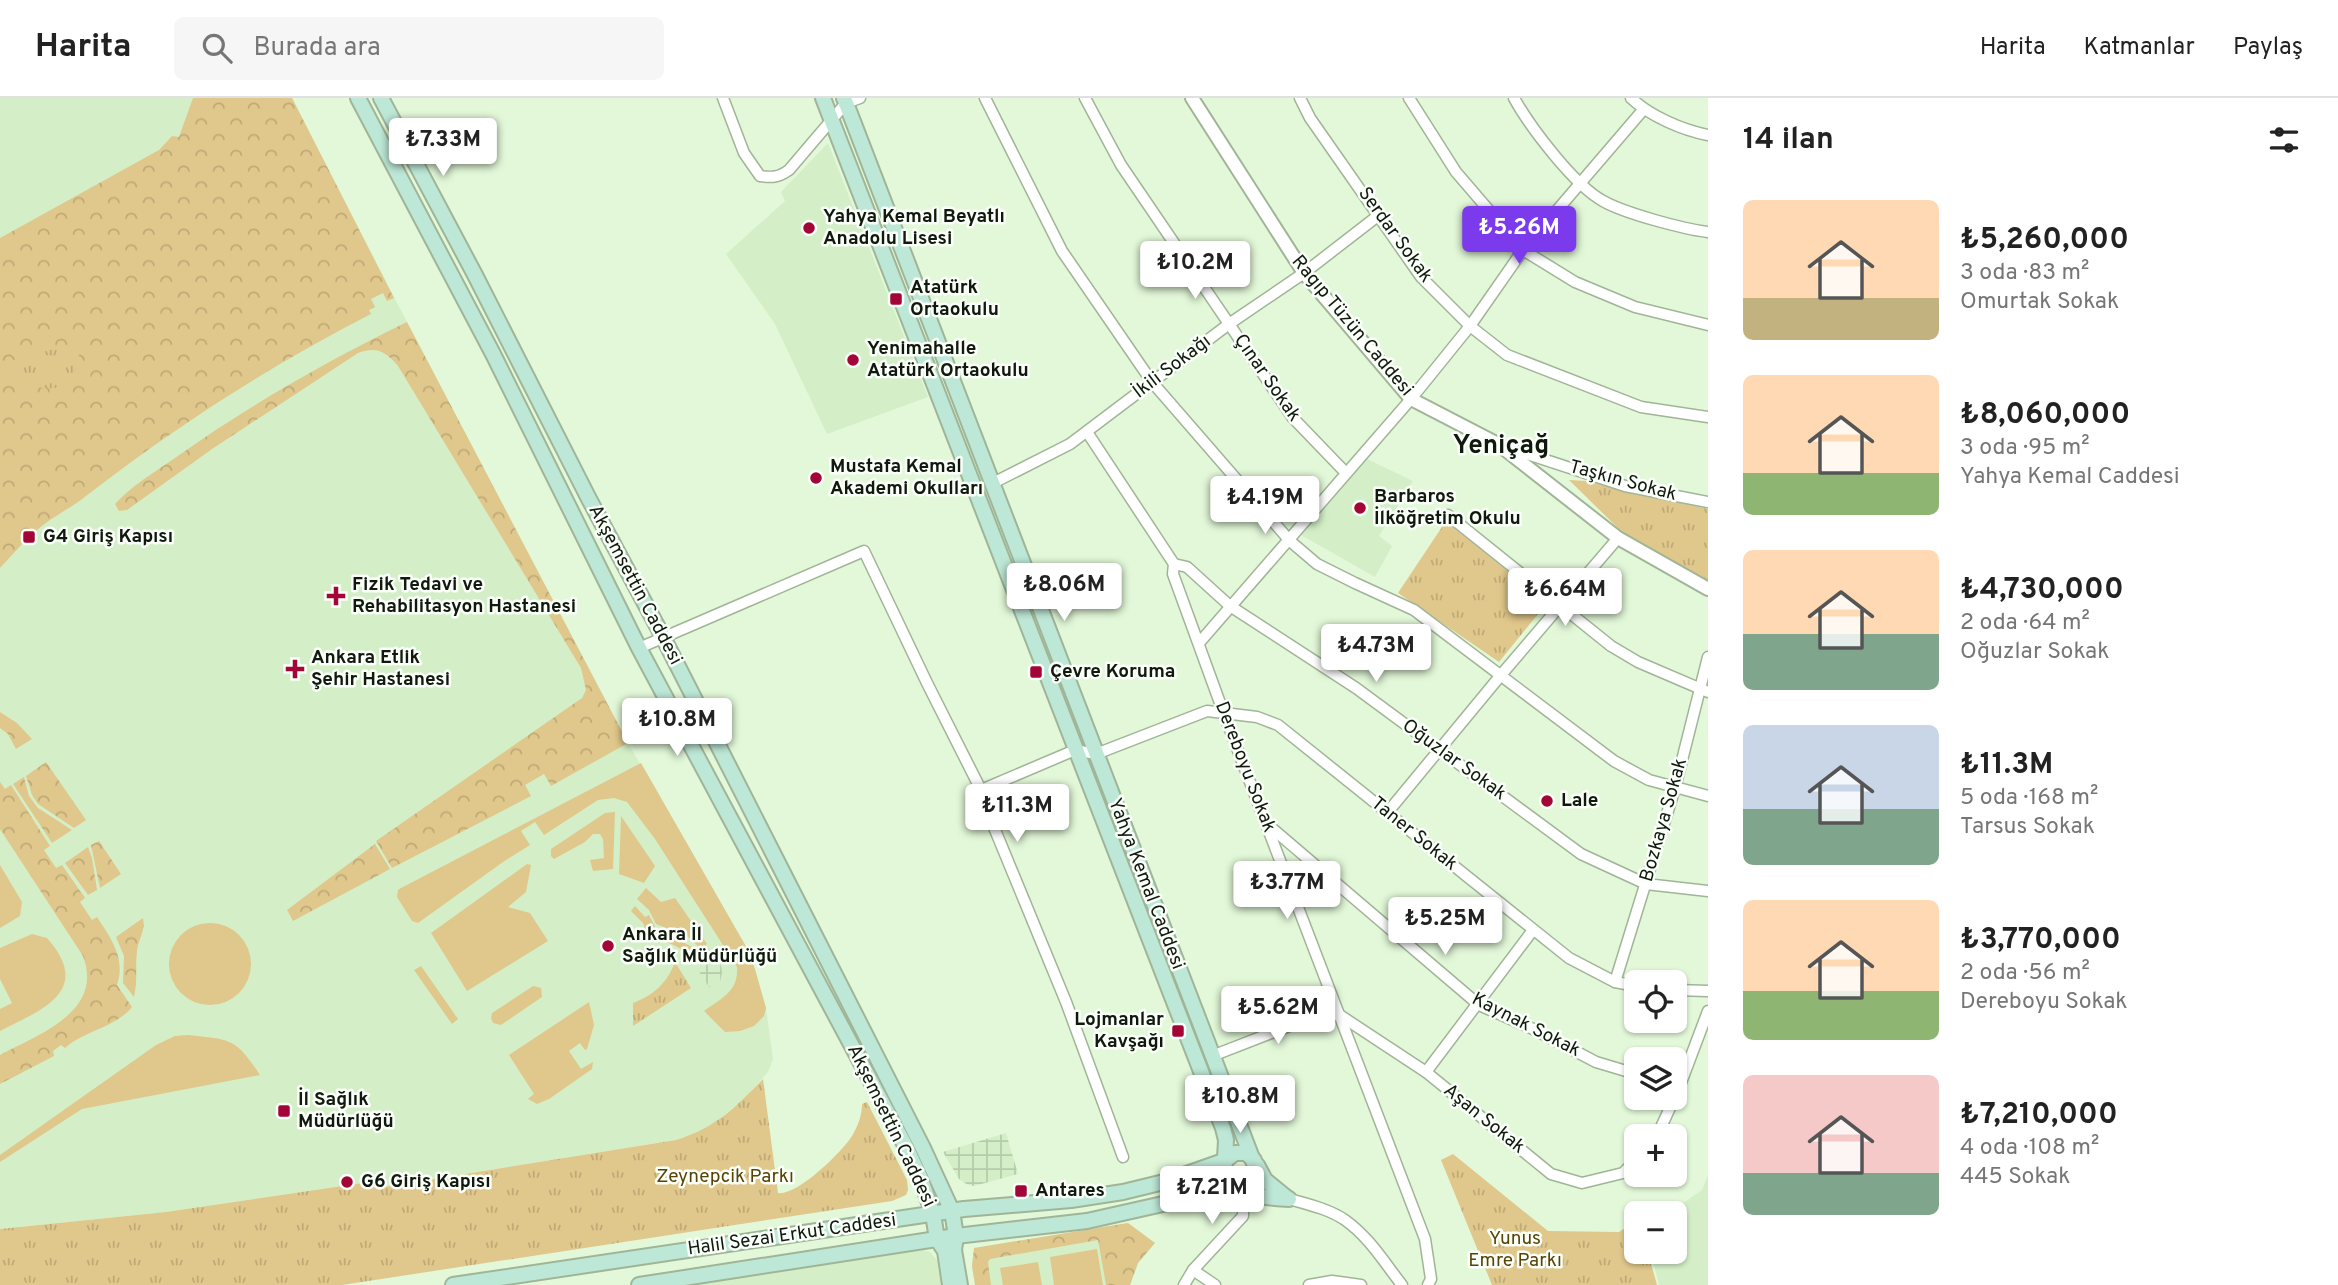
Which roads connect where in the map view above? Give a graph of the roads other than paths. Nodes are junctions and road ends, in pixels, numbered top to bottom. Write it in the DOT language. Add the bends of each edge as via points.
graph roads {
  1 [pos="358,98"];
  2 [pos="381,98"];
  3 [pos="723,98"];
  4 [pos="823,98"];
  5 [pos="985,98"];
  6 [pos="1085,98"];
  7 [pos="1192,98"];
  8 [pos="1300,98"];
  9 [pos="1409,98"];
  10 [pos="1514,98"];
  11 [pos="1631,98"];
  12 [pos="850,100"];
  13 [pos="1643,110"];
  14 [pos="832,121"];
  15 [pos="1708,135"];
  16 [pos="1580,183"];
  17 [pos="1380,215"];
  18 [pos="1708,232"];
  19 [pos="1523,250"];
  20 [pos="1304,273"];
  21 [pos="1229,324"];
  22 [pos="1708,325"];
  23 [pos="1470,326"];
  24 [pos="1152,382"];
  25 [pos="1411,399"];
  26 [pos="1708,418"];
  27 [pos="1087,432"];
  28 [pos="1498,444"];
  29 [pos="1346,473"];
  30 [pos="991,484"];
  31 [pos="1708,502"];
  32 [pos="1448,515"];
  33 [pos="1619,538"];
  34 [pos="1290,541"];
  35 [pos="1174,564"];
  36 [pos="1708,589"];
  37 [pos="1561,605"];
  38 [pos="1230,606"];
  39 [pos="663,637"];
  40 [pos="1199,643"];
  41 [pos="639,648"];
  42 [pos="1708,657"];
  43 [pos="1501,675"];
  44 [pos="1703,690"];
  45 [pos="1224,714"];
  46 [pos="1439,749"];
  47 [pos="1075,750"];
  48 [pos="1096,754"];
  49 [pos="1675,788"];
  50 [pos="981,790"];
  51 [pos="1708,796"];
  52 [pos="1387,813"];
  53 [pos="1266,823"];
  54 [pos="1646,884"];
  55 [pos="1708,891"];
  56 [pos="1534,930"];
  57 [pos="1615,982"];
  58 [pos="1624,984"];
  59 [pos="1687,990"];
  60 [pos="1708,991"];
  61 [pos="1479,1005"];
  62 [pos="1708,1011"];
  63 [pos="1338,1014"];
  64 [pos="1212,1056"];
  65 [pos="1687,1062"];
  66 [pos="1624,1070"];
  67 [pos="1426,1072"];
  68 [pos="1123,1157"];
  69 [pos="1226,1160"];
  70 [pos="1256,1162"];
  71 [pos="1624,1172"];
  72 [pos="1239,1186"];
  73 [pos="1289,1199"];
  74 [pos="952,1211"];
  75 [pos="933,1214"];
  76 [pos="956,1236"];
  77 [pos="937,1239"];
  78 [pos="1193,1270"];
  79 [pos="453,1285"];
  80 [pos="639,1285"];
  81 [pos="950,1285"];
  82 [pos="960,1285"];
  83 [pos="1184,1285"];
  84 [pos="1215,1285"];
  85 [pos="1309,1285"];
  86 [pos="1361,1285"];
  87 [pos="1402,1285"];
  88 [pos="1428,1285"];
  1 -- 41 [label="main road, Akşemsettin Caddesi" via="493,354"];
  2 -- 39 [label="main road, Akşemsettin Caddesi"];
  3 -- 14 [label="street" via="744,153 760,176 778,177 789,170"];
  4 -- 14 [label="main road, Yahya Kemal Caddesi"];
  5 -- 24 [label="street" via="1062,251"];
  6 -- 21 [label="street, Çınar Sokak" via="1121,165"];
  7 -- 20 [label="street, Ragıp Tüzün Caddesi"];
  8 -- 17 [label="street, Serdar Sokak"];
  9 -- 19 [label="street" via="1456,172"];
  10 -- 16 [label="street"];
  11 -- 13 [label="street"];
  12 -- 14 [label="street"];
  12 -- 30 [label="main road, Yahya Kemal Caddesi"];
  13 -- 15 [label="street"];
  13 -- 16 [label="street"];
  14 -- 47 [label="main road, Yahya Kemal Caddesi"];
  16 -- 18 [label="street" via="1603,201"];
  16 -- 19 [label="street"];
  17 -- 20 [label="street, İkili Sokağı"];
  17 -- 23 [label="street, Serdar Sokak" via="1421,277"];
  19 -- 22 [label="street" via="1575,282 1635,307"];
  19 -- 23 [label="street"];
  20 -- 21 [label="street, İkili Sokağı"];
  20 -- 25 [label="street, Ragıp Tüzün Caddesi"];
  21 -- 24 [label="street, İkili Sokağı"];
  21 -- 29 [label="street, Çınar Sokak" via="1293,418"];
  23 -- 25 [label="street"];
  23 -- 26 [label="street, Serdar Sokak" via="1507,355 1569,380 1641,407"];
  24 -- 27 [label="street, İkili Sokağı"];
  24 -- 34 [label="street"];
  25 -- 28 [label="street, Ragıp Tüzün Caddesi"];
  25 -- 29 [label="street"];
  27 -- 30 [label="street, İkili Sokağı"];
  27 -- 35 [label="street, Oğuzlar Sokak"];
  28 -- 31 [label="street, Taşkın Sokak" via="1625,486"];
  28 -- 33 [label="street, Ragıp Tüzün Caddesi"];
  29 -- 34 [label="street"];
  30 -- 48 [label="main road, Yahya Kemal Caddesi"];
  32 -- 37 [label="street"];
  33 -- 36 [label="street, Ragıp Tüzün Caddesi"];
  33 -- 37 [label="street"];
  34 -- 38 [label="street"];
  34 -- 43 [label="street" via="1317,564 1414,610"];
  35 -- 38 [label="street, Oğuzlar Sokak" via="1187,567"];
  35 -- 40 [label="street, Dereboyu Sokak" via="1173,574"];
  37 -- 43 [label="street"];
  37 -- 44 [label="street" via="1611,646"];
  38 -- 40 [label="street"];
  38 -- 46 [label="street, Oğuzlar Sokak"];
  39 -- 41 [label="street"];
  39 -- 50 [label="street" via="864,551"];
  39 -- 74 [label="main road, Akşemsettin Caddesi"];
  40 -- 45 [label="street, Dereboyu Sokak"];
  41 -- 75 [label="main road, Akşemsettin Caddesi" via="893,1123"];
  42 -- 44 [label="street, Bozkaya Sokak"];
  43 -- 46 [label="street"];
  43 -- 49 [label="street" via="1614,761"];
  44 -- 49 [label="street, Bozkaya Sokak"];
  45 -- 48 [label="street, Taner Sokak" via="1207,711"];
  45 -- 52 [label="street, Taner Sokak" via="1257,717 1278,725"];
  45 -- 53 [label="street, Dereboyu Sokak"];
  46 -- 52 [label="street"];
  46 -- 54 [label="street, Oğuzlar Sokak" via="1581,854"];
  47 -- 48 [label="street"];
  47 -- 50 [label="street"];
  47 -- 69 [label="main road, Yahya Kemal Caddesi" via="1223,1128"];
  48 -- 64 [label="main road, Yahya Kemal Caddesi"];
  49 -- 51 [label="street"];
  49 -- 54 [label="street, Bozkaya Sokak"];
  50 -- 68 [label="street"];
  52 -- 56 [label="street, Taner Sokak"];
  53 -- 61 [label="street, Kaynak Sokak"];
  53 -- 63 [label="street, Dereboyu Sokak"];
  54 -- 55 [label="street, Oğuzlar Sokak"];
  54 -- 57 [label="street, Bozkaya Sokak"];
  56 -- 57 [label="street, Taner Sokak" via="1569,958"];
  56 -- 61 [label="street"];
  57 -- 58 [label="street, Taner Sokak"];
  59 -- 60 [label="street"];
  61 -- 66 [label="street, Kaynak Sokak" via="1596,1062"];
  61 -- 67 [label="street"];
  62 -- 65 [label="street"];
  63 -- 64 [label="street" via="1297,1023"];
  63 -- 67 [label="street, Aşan Sokak"];
  63 -- 88 [label="street, Dereboyu Sokak" via="1425,1239"];
  64 -- 70 [label="main road, Yahya Kemal Caddesi"];
  67 -- 71 [label="street, Aşan Sokak" via="1551,1174 1582,1183"];
  69 -- 70 [label="main road" via="1240,1152"];
  69 -- 72 [label="main road" via="1224,1175"];
  69 -- 74 [label="main road" via="1123,1192"];
  70 -- 72 [label="main road" via="1252,1181"];
  70 -- 73 [label="main road, Yahya Kemal Caddesi" via="1265,1180"];
  72 -- 73 [label="main road" via="1252,1193"];
  72 -- 76 [label="main road" via="1087,1221"];
  72 -- 78 [label="street" via="1243,1216"];
  73 -- 87 [label="street" via="1343,1218 1365,1236"];
  74 -- 75 [label="main road, Akşemsettin Caddesi"];
  74 -- 76 [label="main road"];
  75 -- 77 [label="main road"];
  75 -- 79 [label="main road, Halil Sezai Erkut Caddesi"];
  76 -- 77 [label="main road, Halil Sezai Erkut Caddesi"];
  76 -- 82 [label="main road"];
  77 -- 80 [label="main road, Halil Sezai Erkut Caddesi"];
  77 -- 81 [label="main road" via="945,1251"];
  78 -- 83 [label="street"];
  78 -- 84 [label="street"];
  85 -- 86 [label="street" via="1332,1281"];
}
